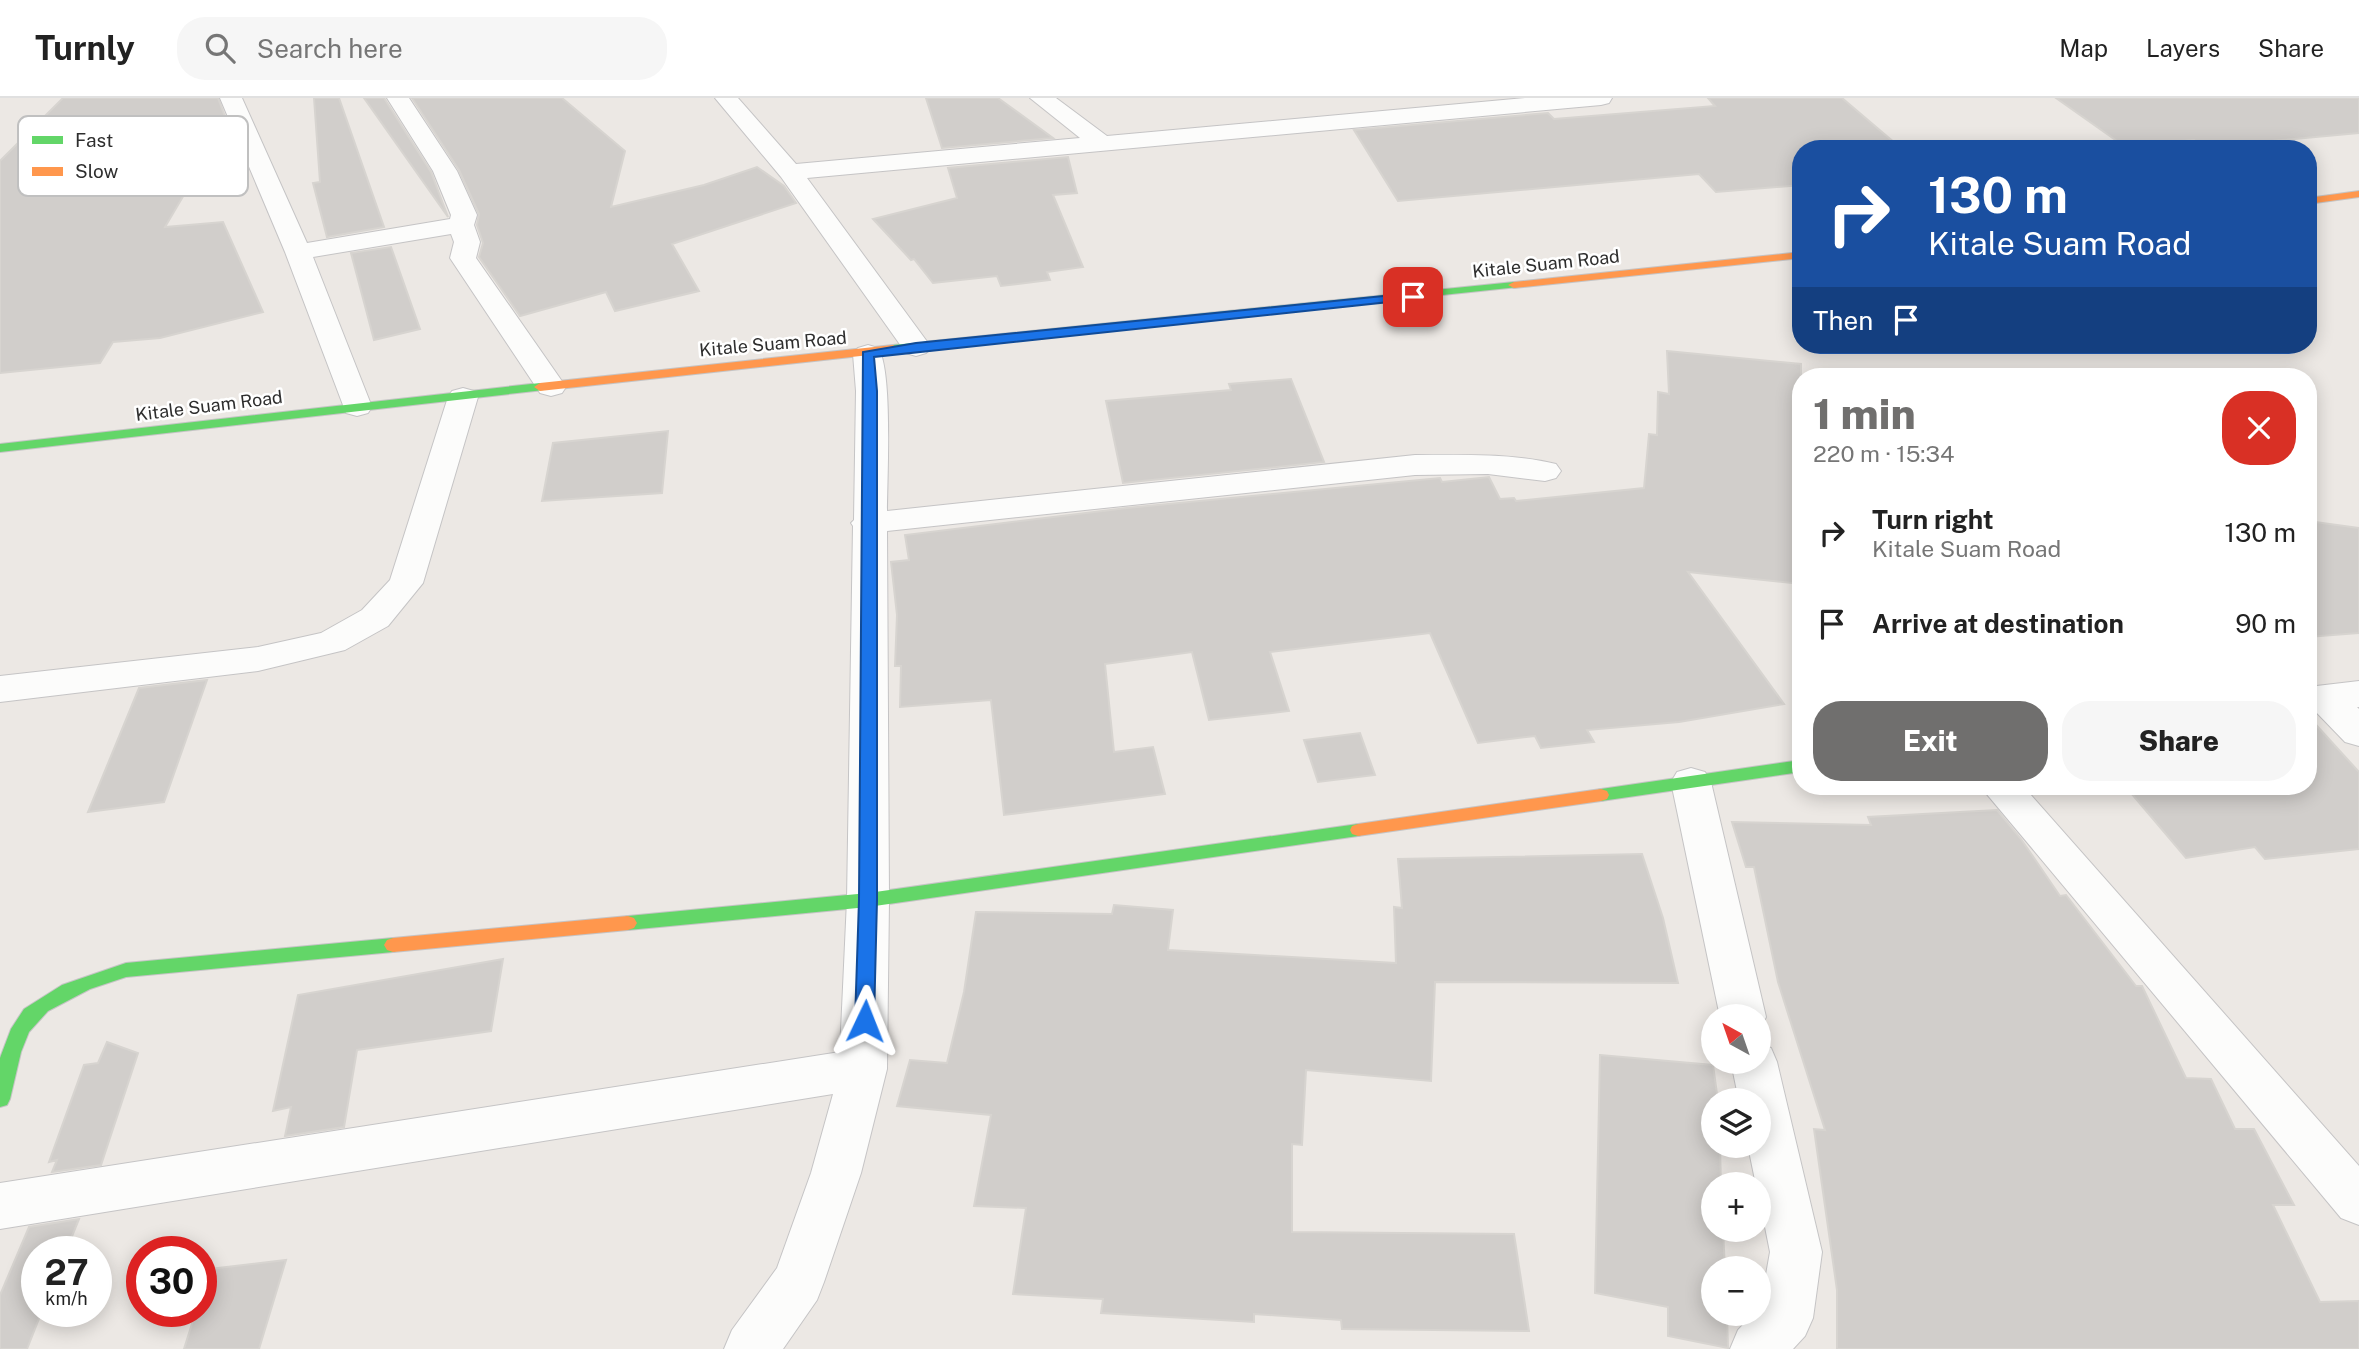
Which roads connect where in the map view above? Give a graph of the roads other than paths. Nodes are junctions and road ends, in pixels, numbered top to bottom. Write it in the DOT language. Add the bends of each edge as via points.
graph roads {
  1 [pos="231,98"];
  2 [pos="398,98"];
  3 [pos="726,98"];
  4 [pos="1041,98"];
  5 [pos="1601,98"];
  6 [pos="239,116"];
  7 [pos="248,137"];
  8 [pos="1101,143"];
  9 [pos="790,173"];
  10 [pos="2359,194"];
  11 [pos="2317,200"];
  12 [pos="461,225"];
  13 [pos="298,252"];
  14 [pos="1792,256"];
  15 [pos="916,347"];
  16 [pos="868,354"];
  17 [pos="551,387"];
  18 [pos="463,397"];
  19 [pos="357,407"];
  20 [pos="0,448"];
  21 [pos="1545,471"];
  22 [pos="868,523"];
  23 [pos="0,689"];
  24 [pos="2330,697"];
  25 [pos="2359,733"];
  26 [pos="1792,767"];
  27 [pos="1691,782"];
  28 [pos="2008,795"];
  29 [pos="868,900"];
  30 [pos="1740,1004"];
  31 [pos="863,1069"];
  32 [pos="1757,1074"];
  33 [pos="0,1099"];
  34 [pos="2359,1202"];
  35 [pos="0,1206"];
  36 [pos="751,1349"];
  37 [pos="1757,1349"];
  1 -- 6 [label="street"];
  2 -- 12 [label="street" via="445,171 464,215"];
  3 -- 9 [label="street"];
  4 -- 8 [label="street"];
  5 -- 8 [label="street"];
  7 -- 13 [label="street"];
  8 -- 9 [label="street"];
  9 -- 15 [label="street"];
  10 -- 11 [label="main road"];
  12 -- 13 [label="street"];
  12 -- 17 [label="street" via="467,242 463,258"];
  13 -- 19 [label="street"];
  14 -- 15 [label="main road, Kitale Suam Road"];
  15 -- 16 [label="main road, Kitale Suam Road"];
  16 -- 17 [label="main road, Kitale Suam Road"];
  16 -- 22 [label="street"];
  17 -- 18 [label="main road, Kitale Suam Road"];
  18 -- 19 [label="main road, Kitale Suam Road"];
  18 -- 23 [label="street" via="406,583 375,618 332,642 258,659"];
  19 -- 20 [label="main road, Kitale Suam Road"];
  21 -- 22 [label="street" via="1488,464 1415,465"];
  22 -- 29 [label="street"];
  24 -- 25 [label="street"];
  26 -- 27 [label="main road"];
  27 -- 29 [label="main road"];
  27 -- 30 [label="street"];
  28 -- 34 [label="street"];
  29 -- 31 [label="street"];
  29 -- 33 [label="main road" via="126,970 52,999 22,1025"];
  31 -- 35 [label="street"];
  31 -- 36 [label="street" via="836,1174 798,1282"];
  32 -- 37 [label="street" via="1796,1252 1786,1318"];
}
